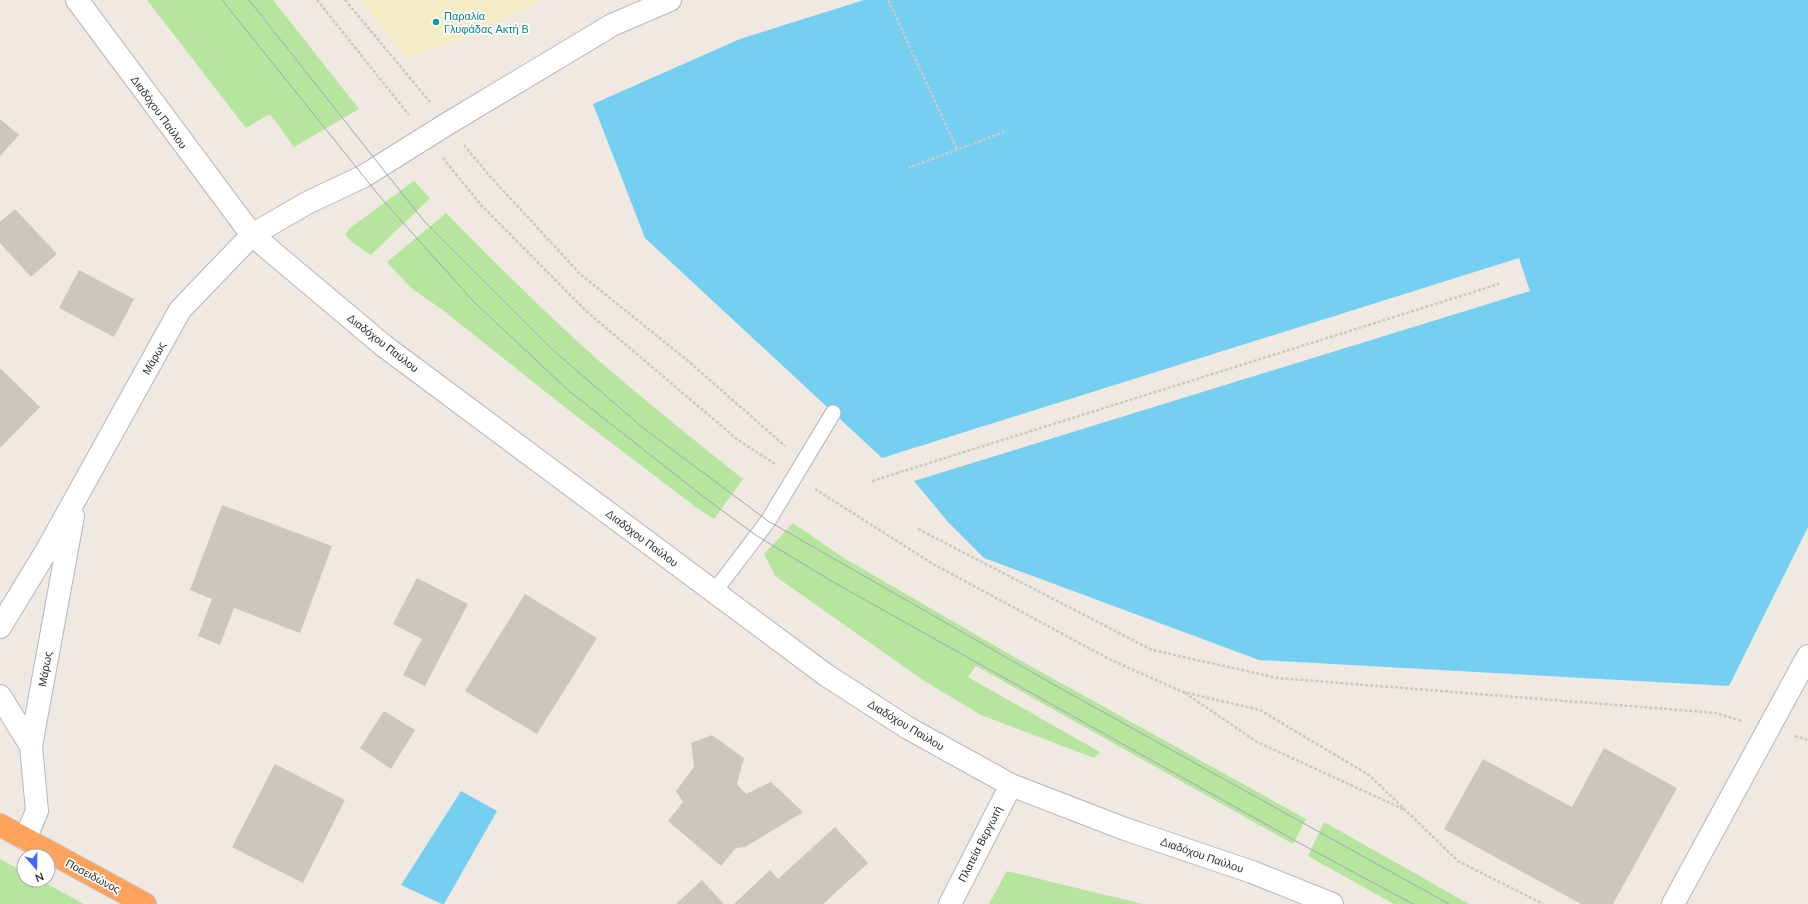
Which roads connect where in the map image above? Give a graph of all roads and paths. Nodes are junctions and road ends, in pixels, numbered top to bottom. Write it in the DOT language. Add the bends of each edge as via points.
graph roads {
  1 [pos="77,0"];
  2 [pos="317,0"];
  3 [pos="345,0"];
  4 [pos="670,0"];
  5 [pos="888,0"];
  6 [pos="447,124"];
  7 [pos="1007,131"];
  8 [pos="426,137"];
  9 [pos="957,149"];
  10 [pos="908,168"];
  11 [pos="252,235"];
  12 [pos="1498,284"];
  13 [pos="833,413"];
  14 [pos="787,448"];
  15 [pos="794,476"];
  16 [pos="872,481"];
  17 [pos="76,497"];
  18 [pos="918,529"];
  19 [pos="714,592"];
  20 [pos="0,627"];
  21 [pos="1808,656"];
  22 [pos="1183,692"];
  23 [pos="0,696"];
  24 [pos="1716,713"];
  25 [pos="31,746"];
  26 [pos="1011,785"];
  27 [pos="1406,810"];
  28 [pos="0,824"];
  29 [pos="25,839"];
  30 [pos="145,904"];
  31 [pos="950,904"];
  32 [pos="1332,904"];
  33 [pos="1543,904"];
  34 [pos="1673,904"];
  1 -- 11 [label="street, Διαδόχου Παύλου"];
  2 -- 8 [label="path"];
  3 -- 6 [label="path"];
  4 -- 6 [label="street, Μάρως" via="612,24"];
  5 -- 9 [label="path"];
  6 -- 8 [label="street, Μάρως"];
  6 -- 14 [label="path" via="488,174 580,274 687,360"];
  7 -- 9 [label="path"];
  8 -- 11 [label="street, Μάρως" via="364,176 307,203"];
  8 -- 15 [label="path" via="481,205 585,310 738,440"];
  9 -- 10 [label="path"];
  11 -- 17 [label="street, Μάρως" via="180,310"];
  11 -- 19 [label="street, Διαδόχου Παύλου" via="384,346"];
  12 -- 16 [label="path"];
  13 -- 15 [label="lane"];
  15 -- 19 [label="lane" via="768,522"];
  15 -- 22 [label="path" via="933,564 1111,660"];
  17 -- 20 [label="street, Μάρως"];
  17 -- 25 [label="street, Μάρως"];
  18 -- 24 [label="path" via="1152,650 1278,678"];
  19 -- 26 [label="street, Διαδόχου Παύλου" via="839,683 908,728"];
  21 -- 34 [label="street"];
  22 -- 27 [label="path" via="1256,742"];
  22 -- 27 [label="path" via="1260,710 1369,775"];
  23 -- 25 [label="street, Μάρως"];
  25 -- 29 [label="street, Μάρως" via="37,811"];
  26 -- 31 [label="street, Πλατεία Βεργωτή"];
  26 -- 32 [label="street, Διαδόχου Παύλου" via="1126,829 1252,872"];
  27 -- 33 [label="path" via="1458,861"];
  28 -- 29 [label="highway, Ποσειδώνος"];
  29 -- 30 [label="highway, Ποσειδώνος"];
}
